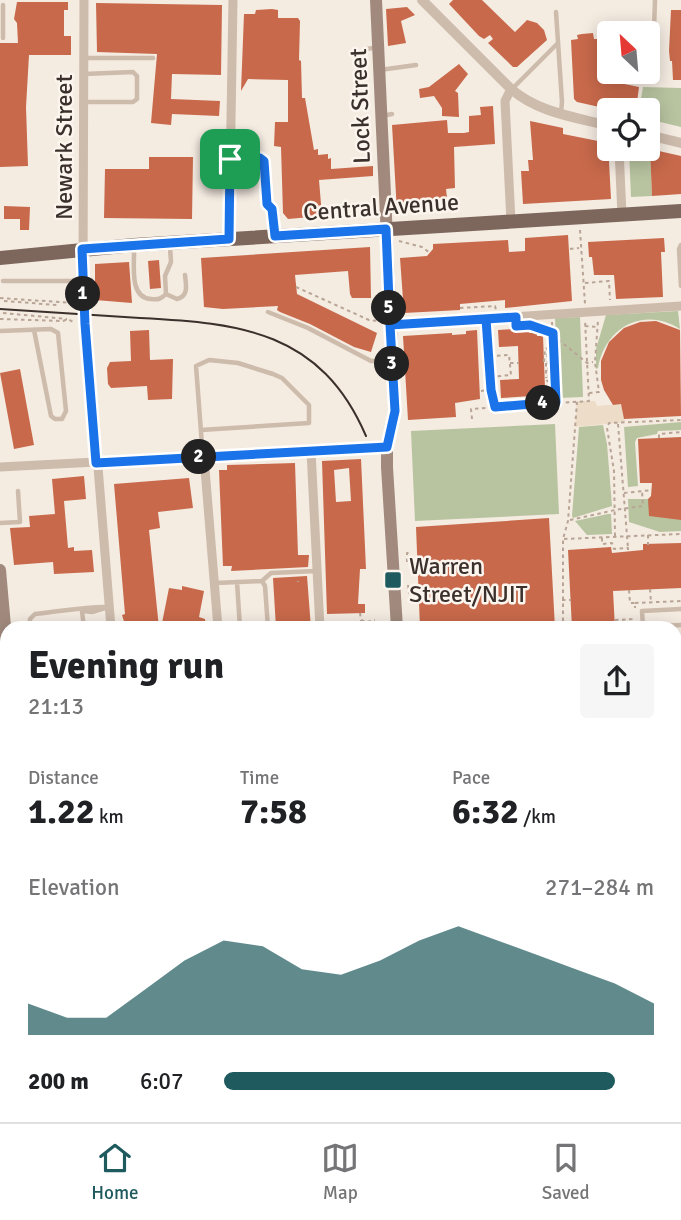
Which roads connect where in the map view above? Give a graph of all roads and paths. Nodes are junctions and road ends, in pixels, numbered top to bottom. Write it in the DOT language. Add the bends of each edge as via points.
graph roads {
  1 [pos="84,0"];
  2 [pos="233,0"];
  3 [pos="376,0"];
  4 [pos="422,0"];
  5 [pos="655,0"];
  6 [pos="3,5"];
  7 [pos="556,12"];
  8 [pos="2,19"];
  9 [pos="654,21"];
  10 [pos="3,38"];
  11 [pos="558,42"];
  12 [pos="83,58"];
  13 [pos="153,58"];
  14 [pos="416,65"];
  15 [pos="380,70"];
  16 [pos="83,74"];
  17 [pos="511,89"];
  18 [pos="83,102"];
  19 [pos="560,113"];
  20 [pos="597,123"];
  21 [pos="660,138"];
  22 [pos="681,143"];
  23 [pos="230,159"];
  24 [pos="620,161"];
  25 [pos="681,211"];
  26 [pos="622,215"];
  27 [pos="511,222"];
  28 [pos="390,235"];
  29 [pos="275,236"];
  30 [pos="229,239"];
  31 [pos="170,243"];
  32 [pos="134,245"];
  33 [pos="681,245"];
  34 [pos="570,248"];
  35 [pos="581,248"];
  36 [pos="82,249"];
  37 [pos="430,253"];
  38 [pos="0,258"];
  39 [pos="186,275"];
  40 [pos="609,275"];
  41 [pos="3,281"];
  42 [pos="82,281"];
  43 [pos="609,281"];
  44 [pos="584,283"];
  45 [pos="681,286"];
  46 [pos="296,287"];
  47 [pos="166,294"];
  48 [pos="0,298"];
  49 [pos="4,301"];
  50 [pos="33,302"];
  51 [pos="73,303"];
  52 [pos="611,303"];
  53 [pos="57,305"];
  54 [pos="681,306"];
  55 [pos="460,308"];
  56 [pos="268,312"];
  57 [pos="598,312"];
  58 [pos="3,313"];
  59 [pos="552,315"];
  60 [pos="0,319"];
  61 [pos="68,319"];
  62 [pos="491,319"];
  63 [pos="80,323"];
  64 [pos="385,323"];
  65 [pos="530,325"];
  66 [pos="585,326"];
  67 [pos="598,327"];
  68 [pos="34,330"];
  69 [pos="0,331"];
  70 [pos="553,334"];
  71 [pos="586,347"];
  72 [pos="595,347"];
  73 [pos="489,356"];
  74 [pos="392,359"];
  75 [pos="594,362"];
  76 [pos="510,363"];
  77 [pos="519,363"];
  78 [pos="490,377"];
  79 [pos="595,377"];
  80 [pos="587,378"];
  81 [pos="549,382"];
  82 [pos="555,384"];
  83 [pos="491,390"];
  84 [pos="481,391"];
  85 [pos="588,394"];
  86 [pos="577,401"];
  87 [pos="589,401"];
  88 [pos="556,402"];
  89 [pos="495,407"];
  90 [pos="472,419"];
  91 [pos="681,420"];
  92 [pos="618,422"];
  93 [pos="201,430"];
  94 [pos="681,432"];
  95 [pos="659,438"];
  96 [pos="387,447"];
  97 [pos="620,450"];
  98 [pos="311,451"];
  99 [pos="611,452"];
  100 [pos="204,457"];
  101 [pos="96,463"];
  102 [pos="0,467"];
  103 [pos="621,470"];
  104 [pos="614,471"];
  105 [pos="623,487"];
  106 [pos="615,488"];
  107 [pos="652,490"];
  108 [pos="18,491"];
  109 [pos="642,491"];
  110 [pos="623,493"];
  111 [pos="624,509"];
  112 [pos="615,510"];
  113 [pos="568,521"];
  114 [pos="0,523"];
  115 [pos="681,534"];
  116 [pos="648,535"];
  117 [pos="615,536"];
  118 [pos="626,536"];
  119 [pos="602,537"];
  120 [pos="563,539"];
  121 [pos="648,545"];
  122 [pos="410,553"];
  123 [pos="407,562"];
  124 [pos="317,571"];
  125 [pos="0,577"];
  126 [pos="214,583"];
  127 [pos="264,583"];
  128 [pos="237,585"];
  129 [pos="408,585"];
  130 [pos="650,589"];
  131 [pos="629,590"];
  132 [pos="413,593"];
  133 [pos="562,600"];
  134 [pos="571,600"];
  135 [pos="681,601"];
  136 [pos="635,603"];
  137 [pos="651,603"];
  138 [pos="109,607"];
  139 [pos="681,609"];
  140 [pos="81,610"];
  141 [pos="651,611"];
  142 [pos="360,613"];
  143 [pos="636,619"];
  144 [pos="375,620"];
  145 [pos="615,620"];
  146 [pos="4,621"];
  147 [pos="30,621"];
  148 [pos="83,621"];
  149 [pos="110,621"];
  150 [pos="217,621"];
  151 [pos="240,621"];
  152 [pos="267,621"];
  153 [pos="320,621"];
  154 [pos="364,621"];
  155 [pos="370,621"];
  156 [pos="397,621"];
  157 [pos="564,621"];
  158 [pos="643,621"];
  1 -- 12 [label="street, Newark Street"];
  2 -- 23 [label="street"];
  3 -- 15 [label="main road, Lock Street" via="373,48"];
  4 -- 17 [label="street"];
  5 -- 9 [label="lane"];
  6 -- 8 [label="lane"];
  7 -- 11 [label="lane"];
  8 -- 10 [label="lane"];
  11 -- 17 [label="lane"];
  11 -- 19 [label="lane"];
  12 -- 13 [label="lane"];
  12 -- 16 [label="street, Newark Street"];
  14 -- 15 [label="lane"];
  15 -- 28 [label="main road, Lock Street" via="385,84 382,120"];
  16 -- 18 [label="street, Newark Street"];
  16 -- 18 [label="lane" via="133,72 137,99"];
  17 -- 19 [label="street" via="530,103"];
  17 -- 27 [label="street" via="505,101"];
  18 -- 36 [label="street, Newark Street"];
  19 -- 20 [label="street"];
  21 -- 22 [label="street"];
  23 -- 29 [label="lane" via="264,161"];
  23 -- 30 [label="street"];
  24 -- 26 [label="street"];
  25 -- 26 [label="main road, Central Avenue"];
  26 -- 27 [label="main road, Central Avenue"];
  27 -- 28 [label="main road, Central Avenue"];
  28 -- 29 [label="main road, Central Avenue"];
  28 -- 37 [label="path"];
  28 -- 64 [label="main road, Lock Street"];
  29 -- 30 [label="main road, Central Avenue"];
  30 -- 31 [label="main road, Central Avenue"];
  31 -- 32 [label="main road, Central Avenue"];
  31 -- 47 [label="lane"];
  32 -- 36 [label="main road, Central Avenue"];
  32 -- 47 [label="lane" via="137,293 156,300"];
  33 -- 45 [label="lane"];
  34 -- 35 [label="path"];
  36 -- 38 [label="main road, Central Avenue"];
  36 -- 42 [label="street, Newark Street"];
  39 -- 47 [label="lane" via="184,296 177,299"];
  40 -- 43 [label="path"];
  41 -- 42 [label="lane"];
  42 -- 63 [label="street, Newark Street"];
  43 -- 44 [label="path"];
  43 -- 52 [label="path"];
  46 -- 64 [label="path"];
  48 -- 50 [label="path"];
  49 -- 50 [label="path"];
  50 -- 51 [label="path"];
  50 -- 53 [label="path"];
  54 -- 57 [label="street"];
  55 -- 62 [label="path" via="495,306"];
  56 -- 74 [label="lane" via="371,361"];
  57 -- 59 [label="street"];
  57 -- 67 [label="path"];
  58 -- 61 [label="path"];
  59 -- 62 [label="street"];
  59 -- 70 [label="path"];
  60 -- 61 [label="path"];
  61 -- 63 [label="path"];
  62 -- 64 [label="street"];
  62 -- 73 [label="path"];
  63 -- 101 [label="street, Newark Street"];
  64 -- 74 [label="main road, Lock Street"];
  65 -- 70 [label="path"];
  66 -- 67 [label="path"];
  67 -- 72 [label="path"];
  68 -- 68 [label="lane" via="51,416 62,419 66,411 59,334"];
  68 -- 69 [label="lane"];
  70 -- 75 [label="path" via="587,363"];
  70 -- 82 [label="path"];
  71 -- 72 [label="path"];
  72 -- 75 [label="path"];
  73 -- 76 [label="path" via="509,355"];
  73 -- 78 [label="path"];
  74 -- 96 [label="main road, Lock Street" via="395,411"];
  75 -- 79 [label="path"];
  76 -- 77 [label="path"];
  76 -- 78 [label="path" via="511,375"];
  78 -- 83 [label="path"];
  79 -- 80 [label="path"];
  79 -- 85 [label="path" via="599,392"];
  81 -- 81 [label="path" via="546,380 547,348"];
  81 -- 82 [label="path"];
  82 -- 88 [label="path"];
  83 -- 84 [label="path"];
  83 -- 89 [label="path"];
  86 -- 87 [label="path"];
  86 -- 88 [label="path"];
  86 -- 113 [label="path"];
  88 -- 89 [label="path"];
  89 -- 90 [label="path" via="471,409"];
  91 -- 92 [label="path"];
  92 -- 97 [label="path"];
  92 -- 99 [label="path" via="607,428"];
  93 -- 93 [label="lane" via="196,366 209,360 238,363 282,377 309,405 309,423"];
  93 -- 100 [label="lane"];
  94 -- 95 [label="path" via="659,434"];
  96 -- 98 [label="street"];
  96 -- 156 [label="main road, Lock Street"];
  97 -- 99 [label="path"];
  97 -- 103 [label="path"];
  98 -- 100 [label="street"];
  98 -- 124 [label="street"];
  99 -- 104 [label="path"];
  100 -- 101 [label="street"];
  100 -- 126 [label="street"];
  101 -- 102 [label="street"];
  101 -- 138 [label="street, Newark Street"];
  103 -- 104 [label="path"];
  103 -- 105 [label="path"];
  104 -- 106 [label="path"];
  105 -- 106 [label="path"];
  105 -- 110 [label="path"];
  106 -- 112 [label="path"];
  107 -- 109 [label="path"];
  108 -- 114 [label="lane" via="20,522"];
  109 -- 110 [label="path"];
  109 -- 111 [label="path" via="643,506"];
  110 -- 111 [label="path"];
  111 -- 112 [label="path"];
  111 -- 118 [label="path"];
  112 -- 113 [label="path"];
  112 -- 117 [label="path"];
  113 -- 120 [label="path"];
  115 -- 116 [label="path"];
  116 -- 118 [label="path"];
  116 -- 121 [label="path"];
  117 -- 118 [label="path"];
  117 -- 119 [label="path"];
  118 -- 119 [label="path" via="628,550 602,544"];
  119 -- 120 [label="path"];
  120 -- 133 [label="path"];
  122 -- 123 [label="path"];
  124 -- 127 [label="lane" via="271,573"];
  124 -- 153 [label="street"];
  125 -- 146 [label="main road"];
  126 -- 128 [label="lane"];
  126 -- 150 [label="street"];
  127 -- 128 [label="lane"];
  127 -- 152 [label="lane"];
  128 -- 151 [label="lane"];
  129 -- 132 [label="path"];
  130 -- 137 [label="path"];
  131 -- 136 [label="path" via="630,603"];
  133 -- 134 [label="path"];
  133 -- 157 [label="path"];
  135 -- 137 [label="path"];
  136 -- 137 [label="path"];
  136 -- 143 [label="path"];
  137 -- 141 [label="path"];
  138 -- 140 [label="lane"];
  138 -- 149 [label="street, Newark Street"];
  139 -- 141 [label="lane"];
  140 -- 147 [label="lane" via="35,614"];
  140 -- 148 [label="lane"];
  141 -- 158 [label="lane" via="642,611"];
  142 -- 154 [label="path"];
  143 -- 145 [label="path"];
  144 -- 155 [label="path"];
}
